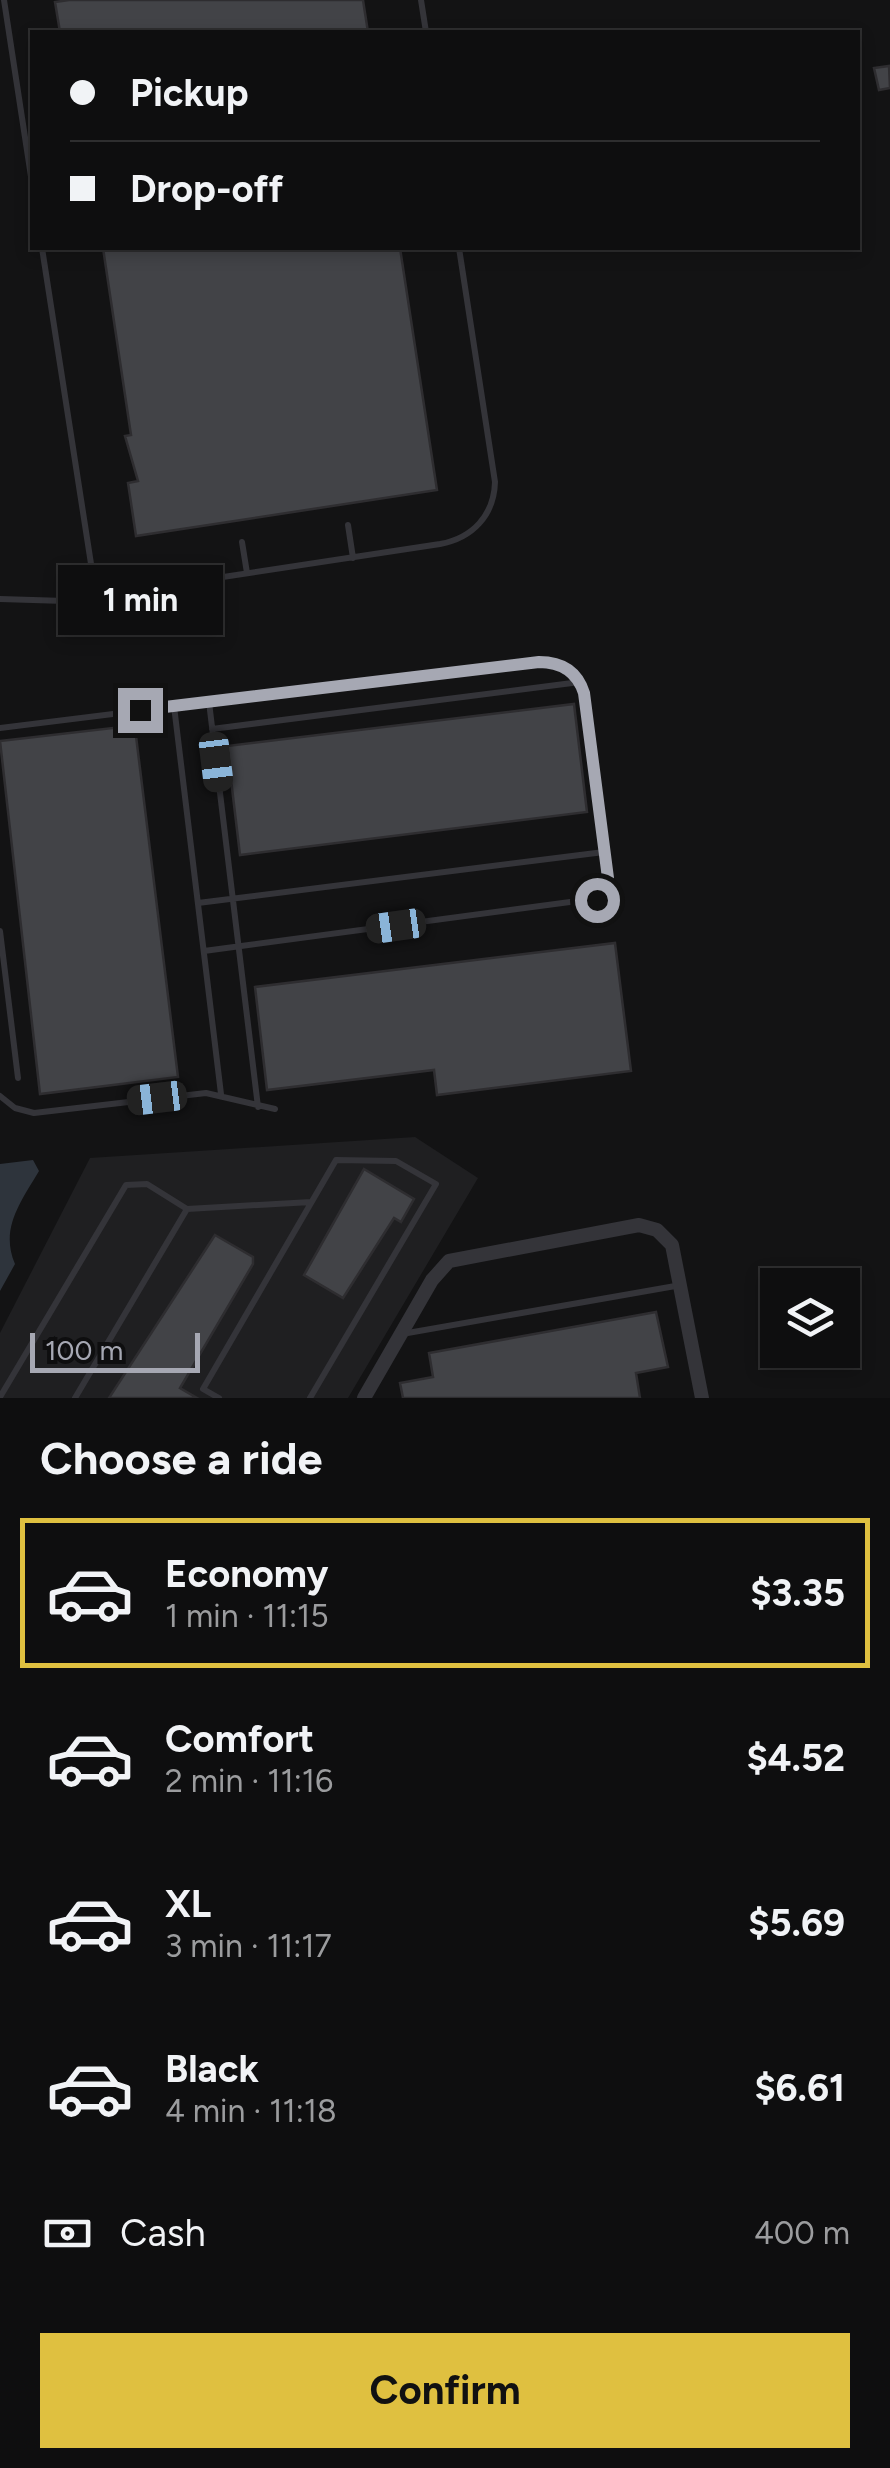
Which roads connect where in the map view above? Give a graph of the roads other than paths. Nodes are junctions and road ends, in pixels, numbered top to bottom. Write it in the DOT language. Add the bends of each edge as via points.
graph roads {
  1 [pos="4,0"];
  2 [pos="421,0"];
  3 [pos="426,30"];
  4 [pos="30,170"];
  5 [pos="42,250"];
  6 [pos="459,250"];
  7 [pos="348,525"];
  8 [pos="242,542"];
  9 [pos="353,558"];
  10 [pos="248,573"];
  11 [pos="96,596"];
  12 [pos="0,599"];
  13 [pos="580,682"];
  14 [pos="209,702"];
  15 [pos="174,706"];
  16 [pos="0,728"];
  17 [pos="212,728"];
  18 [pos="604,852"];
  19 [pos="233,898"];
  20 [pos="198,903"];
  21 [pos="0,931"];
  22 [pos="239,946"];
  23 [pos="204,951"];
  24 [pos="18,1078"];
  25 [pos="221,1094"];
  26 [pos="0,1096"];
  27 [pos="258,1107"];
  28 [pos="274,1109"];
  29 [pos="312,1202"];
  30 [pos="188,1208"];
  31 [pos="682,1285"];
  32 [pos="401,1334"];
  33 [pos="0,1396"];
  34 [pos="75,1398"];
  35 [pos="219,1398"];
  36 [pos="310,1398"];
  37 [pos="364,1398"];
  38 [pos="702,1398"];
  1 -- 4 [label="lane"];
  2 -- 3 [label="lane"];
  5 -- 11 [label="lane"];
  6 -- 9 [label="lane" via="494,500 480,524 457,540"];
  7 -- 9 [label="lane"];
  8 -- 10 [label="lane"];
  9 -- 10 [label="lane"];
  10 -- 11 [label="lane"];
  11 -- 12 [label="lane"];
  13 -- 14 [label="lane" via="566,667 543,661"];
  13 -- 17 [label="lane"];
  13 -- 18 [label="lane"];
  14 -- 15 [label="lane"];
  14 -- 17 [label="lane"];
  15 -- 16 [label="lane"];
  15 -- 20 [label="lane"];
  17 -- 19 [label="lane"];
  18 -- 19 [label="lane"];
  18 -- 22 [label="lane" via="607,887 597,900"];
  19 -- 20 [label="lane"];
  19 -- 22 [label="lane"];
  20 -- 23 [label="lane"];
  21 -- 24 [label="lane"];
  22 -- 23 [label="lane"];
  22 -- 27 [label="lane"];
  23 -- 25 [label="lane"];
  25 -- 26 [label="lane" via="34,1113"];
  25 -- 27 [label="lane"];
  27 -- 28 [label="lane"];
  29 -- 30 [label="lane"];
  29 -- 35 [label="lane" via="203,1389"];
  29 -- 36 [label="lane" via="336,1160 396,1160 436,1184"];
  30 -- 33 [label="lane" via="147,1184 126,1185"];
  30 -- 34 [label="lane"];
  31 -- 32 [label="lane"];
  31 -- 32 [label="street" via="672,1245 662,1233 643,1225 615,1229 455,1258 437,1272"];
  31 -- 38 [label="street"];
  32 -- 37 [label="street"];
}
